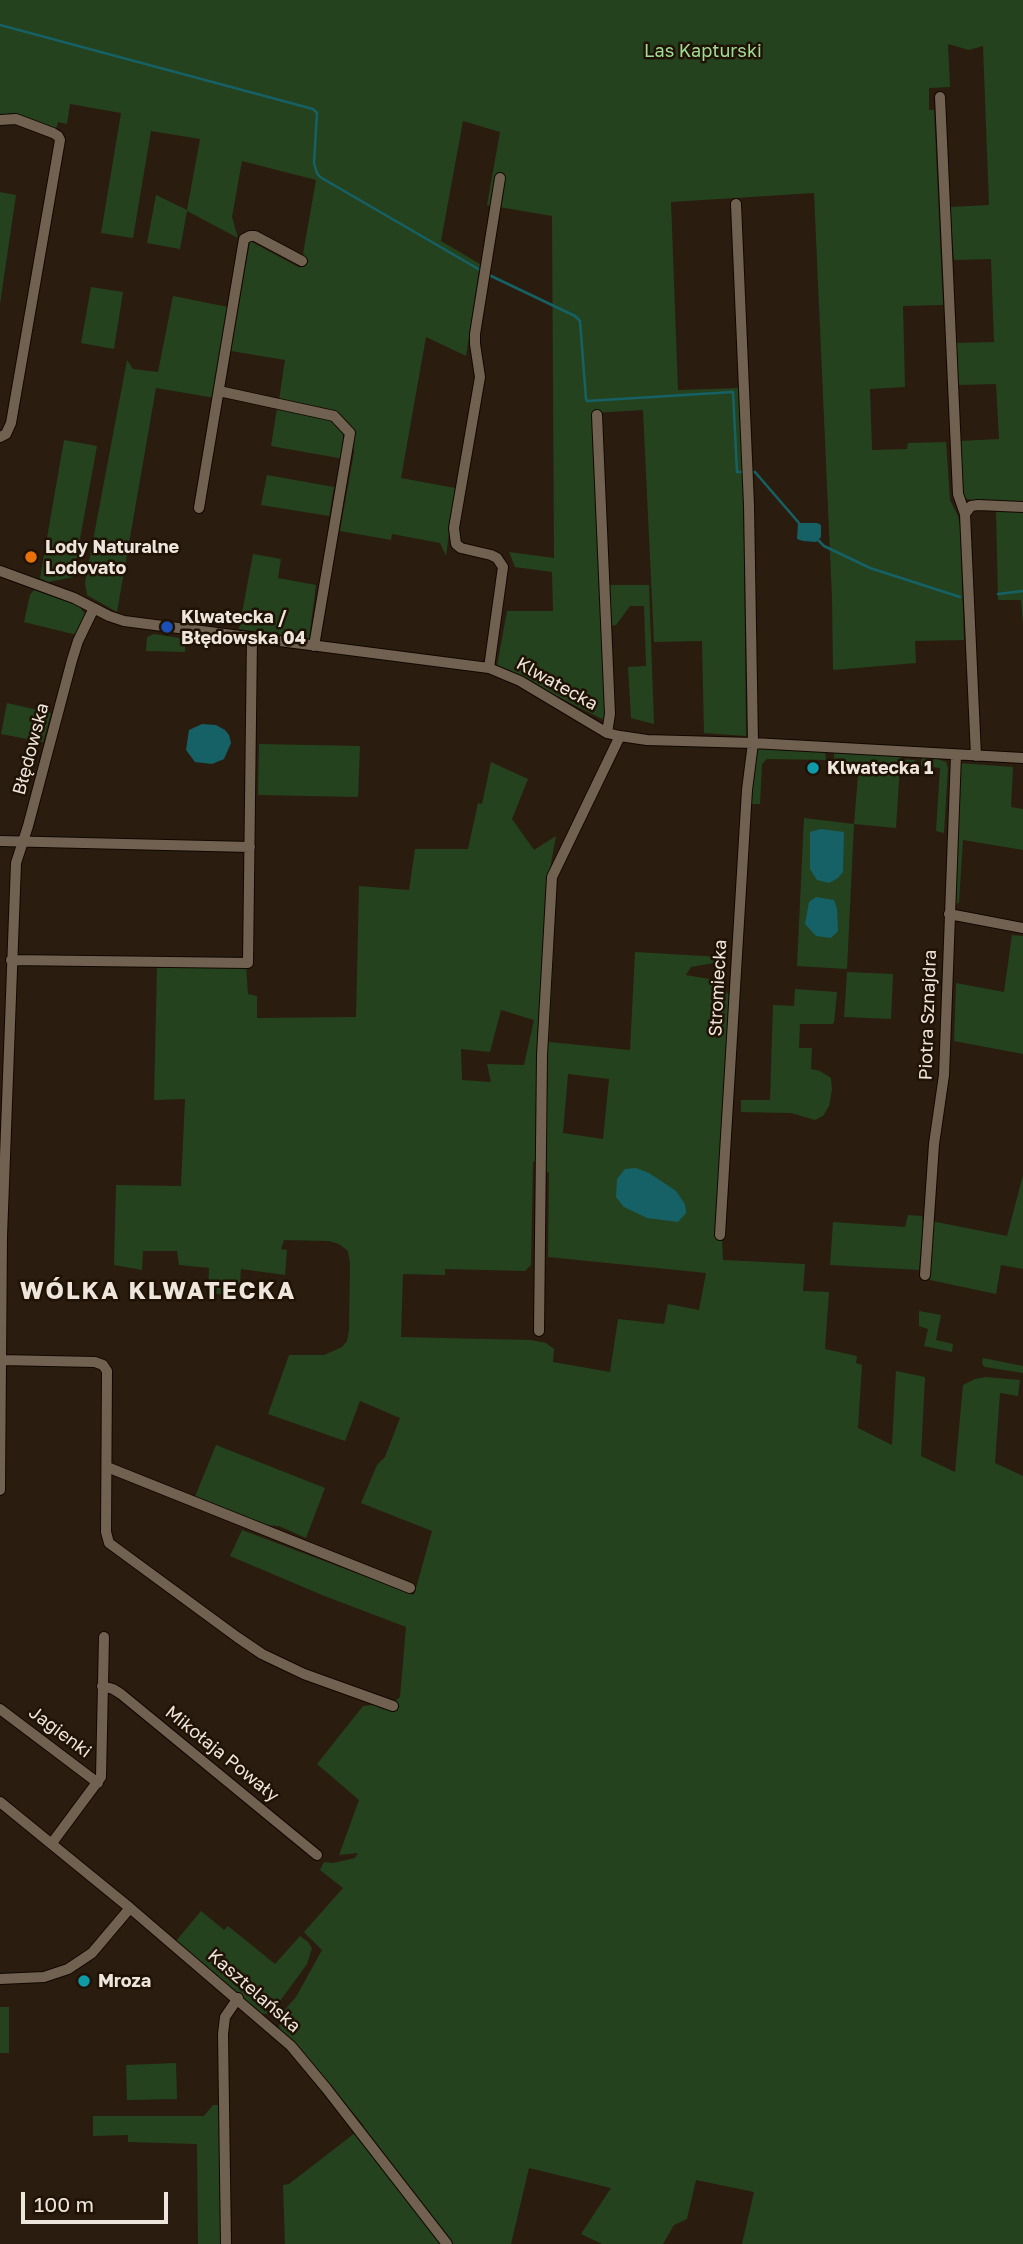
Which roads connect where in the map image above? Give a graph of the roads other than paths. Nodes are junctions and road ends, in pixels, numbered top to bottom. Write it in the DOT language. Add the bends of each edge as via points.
graph roads {
  1 [pos="940,97"];
  2 [pos="0,120"];
  3 [pos="500,178"];
  4 [pos="736,204"];
  5 [pos="302,261"];
  6 [pos="219,391"];
  7 [pos="597,415"];
  8 [pos="0,437"];
  9 [pos="199,508"];
  10 [pos="1023,508"];
  11 [pos="965,514"];
  12 [pos="0,571"];
  13 [pos="94,608"];
  14 [pos="252,638"];
  15 [pos="314,646"];
  16 [pos="489,668"];
  17 [pos="607,733"];
  18 [pos="620,736"];
  19 [pos="753,743"];
  20 [pos="956,755"];
  21 [pos="976,756"];
  22 [pos="1023,758"];
  23 [pos="0,841"];
  24 [pos="23,841"];
  25 [pos="250,847"];
  26 [pos="949,914"];
  27 [pos="1023,928"];
  28 [pos="11,960"];
  29 [pos="3,1123"];
  30 [pos="720,1235"];
  31 [pos="925,1275"];
  32 [pos="539,1331"];
  33 [pos="1,1360"];
  34 [pos="107,1467"];
  35 [pos="0,1490"];
  36 [pos="410,1588"];
  37 [pos="104,1637"];
  38 [pos="102,1686"];
  39 [pos="393,1706"];
  40 [pos="0,1709"];
  41 [pos="98,1783"];
  42 [pos="0,1802"];
  43 [pos="52,1843"];
  44 [pos="317,1855"];
  45 [pos="130,1908"];
  46 [pos="0,1979"];
  47 [pos="238,1998"];
  48 [pos="226,2244"];
  49 [pos="447,2244"];
  1 -- 11 [label="street" via="958,494"];
  2 -- 8 [label="street" via="8,118 53,132 60,140 11,423"];
  3 -- 16 [label="street" via="475,344 480,377 454,536 461,548 491,555 503,567"];
  4 -- 19 [label="street, Stromiecka" via="748,472"];
  5 -- 6 [label="street" via="255,236 244,239"];
  6 -- 9 [label="street"];
  6 -- 15 [label="street" via="334,416 350,433"];
  7 -- 17 [label="street" via="610,715"];
  10 -- 11 [label="street" via="978,505"];
  11 -- 21 [label="street"];
  12 -- 13 [label="street, Klwatecka"];
  13 -- 14 [label="street, Klwatecka" via="124,621"];
  13 -- 24 [label="street, Błędowska" via="72,660"];
  14 -- 15 [label="street, Klwatecka"];
  14 -- 25 [label="street"];
  15 -- 16 [label="street, Klwatecka"];
  16 -- 17 [label="street, Klwatecka" via="520,681"];
  17 -- 18 [label="street, Klwatecka"];
  18 -- 19 [label="street, Klwatecka"];
  18 -- 32 [label="street" via="552,877 542,1055"];
  19 -- 20 [label="street, Klwatecka"];
  19 -- 30 [label="street, Stromiecka"];
  20 -- 21 [label="street, Klwatecka"];
  20 -- 26 [label="street, Piotra Sznajdra"];
  21 -- 22 [label="street, Klwatecka"];
  23 -- 24 [label="street"];
  24 -- 25 [label="street"];
  24 -- 28 [label="street, Błędowska" via="16,863"];
  25 -- 28 [label="street" via="248,963"];
  26 -- 27 [label="street"];
  26 -- 31 [label="street, Piotra Sznajdra" via="944,1075"];
  28 -- 29 [label="street, Błędowska"];
  29 -- 33 [label="street, Błędowska"];
  33 -- 34 [label="street" via="103,1365 108,1378"];
  33 -- 35 [label="street, Błędowska"];
  34 -- 36 [label="street"];
  34 -- 39 [label="street" via="106,1538 114,1547 262,1654"];
  37 -- 38 [label="street"];
  38 -- 41 [label="street" via="103,1762"];
  38 -- 44 [label="street, Mikołaja Powały" via="121,1694"];
  40 -- 41 [label="street, Jagienki"];
  41 -- 43 [label="street"];
  42 -- 43 [label="street, Kasztelańska"];
  43 -- 45 [label="street, Kasztelańska"];
  45 -- 46 [label="street" via="92,1953 68,1969 44,1977"];
  45 -- 47 [label="street, Kasztelańska"];
  47 -- 48 [label="street" via="225,2017 222,2035"];
  47 -- 49 [label="street, Kasztelańska" via="305,2062"];
}
